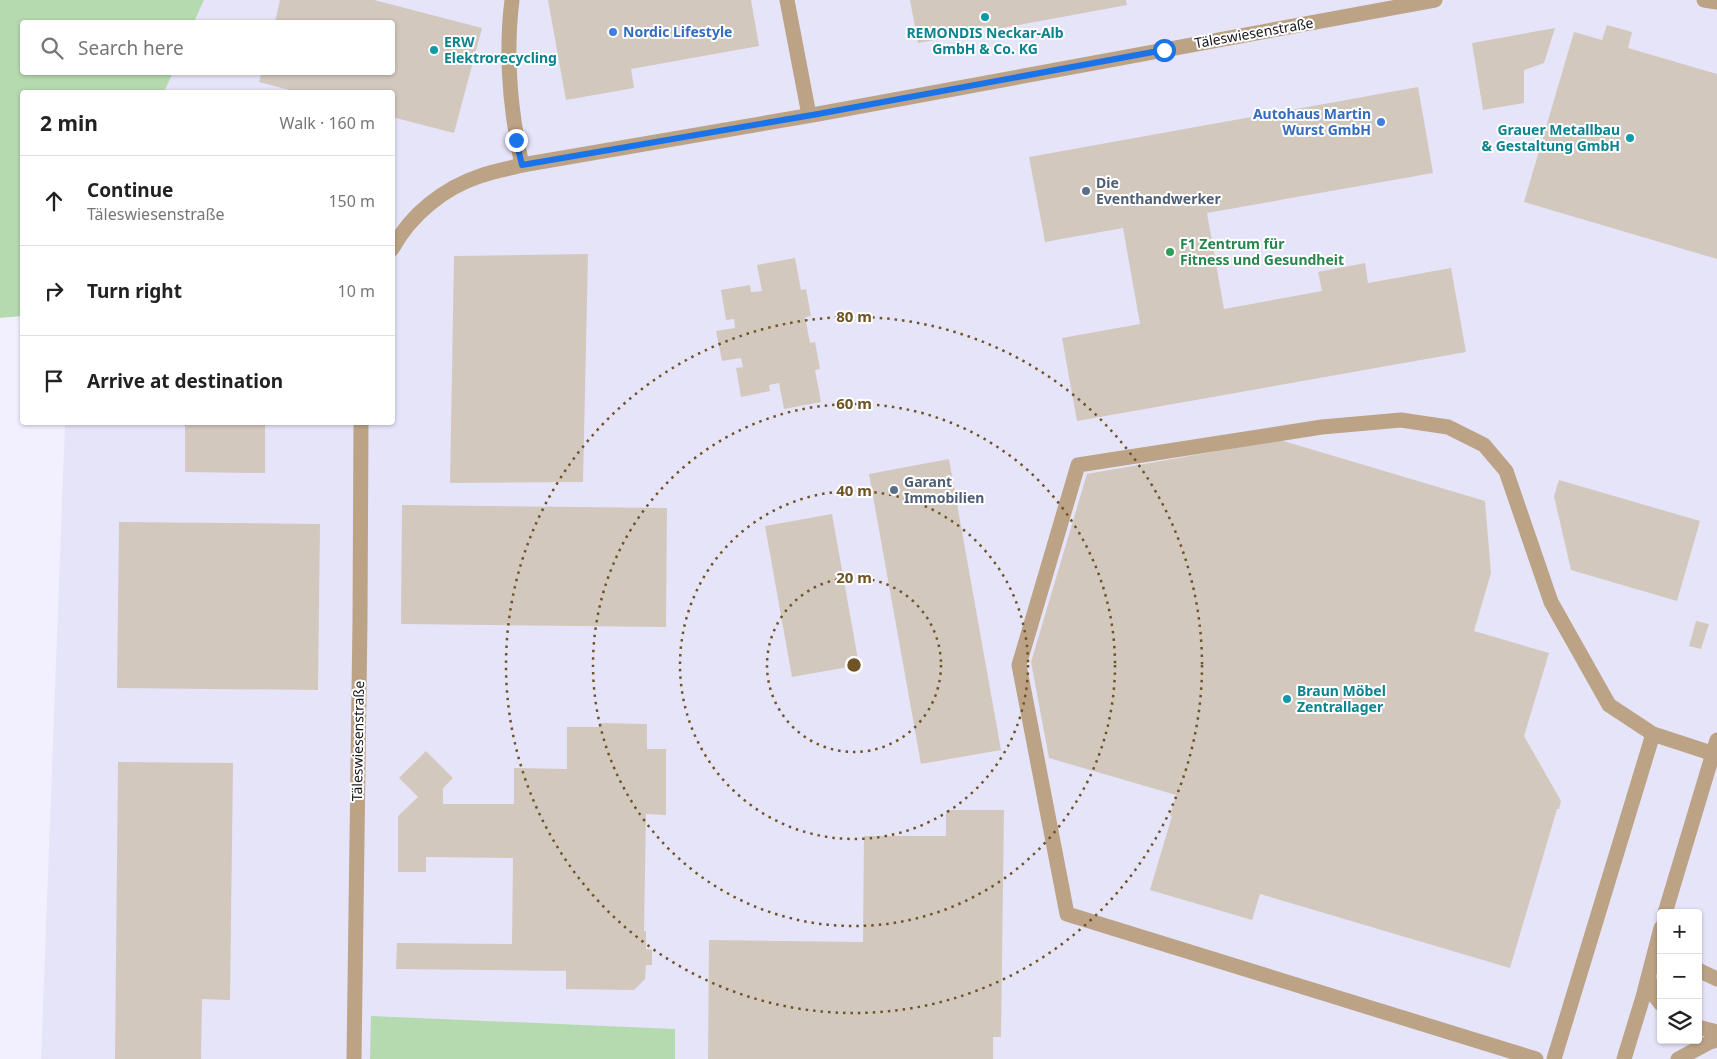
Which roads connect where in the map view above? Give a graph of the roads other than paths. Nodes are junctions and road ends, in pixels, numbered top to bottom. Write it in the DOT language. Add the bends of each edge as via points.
graph roads {
  1 [pos="512,0"];
  2 [pos="787,0"];
  3 [pos="1435,0"];
  4 [pos="1704,0"];
  5 [pos="1717,2"];
  6 [pos="810,115"];
  7 [pos="522,165"];
  8 [pos="395,244"];
  9 [pos="361,425"];
  10 [pos="1653,734"];
  11 [pos="1715,747"];
  12 [pos="1666,909"];
  13 [pos="1657,953"];
  14 [pos="1702,972"];
  15 [pos="1648,974"];
  16 [pos="1717,979"];
  17 [pos="1657,999"];
  18 [pos="1702,1028"];
  19 [pos="1717,1032"];
  20 [pos="1717,1040"];
  21 [pos="354,1059"];
  22 [pos="1536,1059"];
  23 [pos="1554,1059"];
  24 [pos="1624,1059"];
  25 [pos="1678,1059"];
  1 -- 7 [label="street" via="508,65 512,113"];
  2 -- 6 [label="street"];
  3 -- 6 [label="street, Täleswiesenstraße"];
  4 -- 5 [label="street"];
  6 -- 7 [label="street, Täleswiesenstraße"];
  7 -- 8 [label="street, Täleswiesenstraße" via="479,176 443,194 416,215"];
  9 -- 21 [label="street, Täleswiesenstraße"];
  10 -- 11 [label="street"];
  10 -- 22 [label="street" via="1609,705 1551,602 1506,471 1484,445 1448,427 1401,420 1322,428 1078,465 1019,666 1067,914"];
  10 -- 23 [label="street"];
  11 -- 12 [label="street"];
  13 -- 15 [label="street"];
  14 -- 16 [label="street"];
  15 -- 17 [label="street" via="1650,988"];
  15 -- 24 [label="street"];
  18 -- 19 [label="street"];
  20 -- 25 [label="street"];
}
